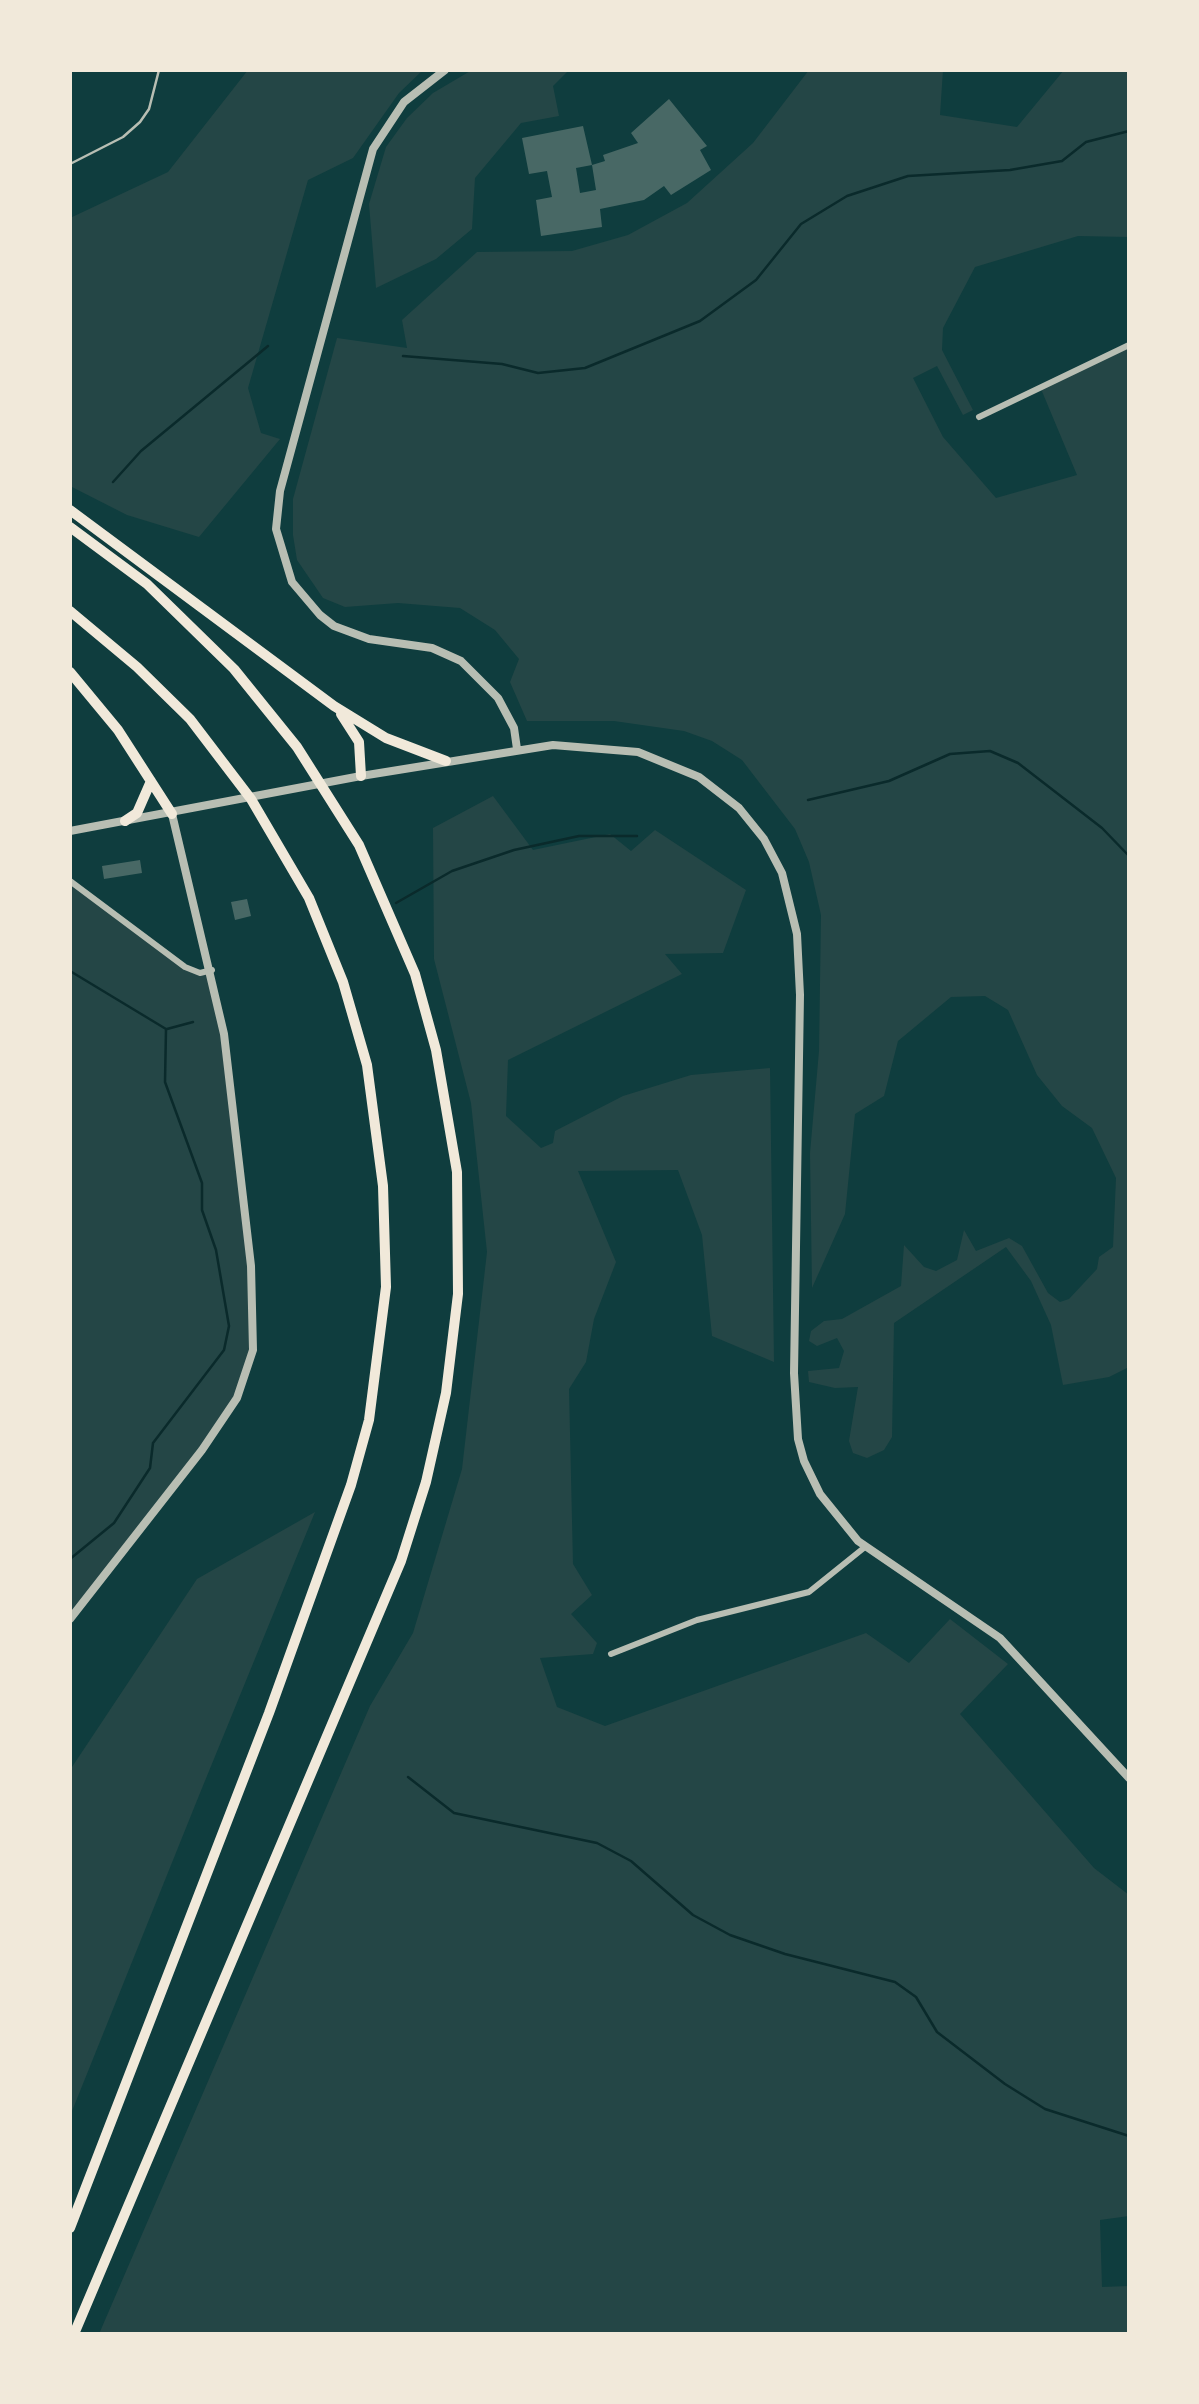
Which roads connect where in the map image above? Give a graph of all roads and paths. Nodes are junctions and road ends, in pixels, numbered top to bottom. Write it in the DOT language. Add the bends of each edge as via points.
graph roads {
  1 [pos="159,70"];
  2 [pos="446,70"];
  3 [pos="70,164"];
  4 [pos="1129,346"];
  5 [pos="978,417"];
  6 [pos="70,510"];
  7 [pos="70,527"];
  8 [pos="70,611"];
  9 [pos="70,672"];
  10 [pos="334,706"];
  11 [pos="517,749"];
  12 [pos="446,761"];
  13 [pos="361,776"];
  14 [pos="151,780"];
  15 [pos="172,814"];
  16 [pos="124,822"];
  17 [pos="70,832"];
  18 [pos="70,882"];
  19 [pos="212,970"];
  20 [pos="865,1546"];
  21 [pos="70,1619"];
  22 [pos="611,1654"];
  23 [pos="1129,1777"];
  24 [pos="70,2228"];
  25 [pos="74,2334"];
  1 -- 3 [label="lane" via="140,122"];
  2 -- 11 [label="street" via="392,117 368,162 280,492 276,529 292,582 320,615 369,639 432,648 461,660 498,698"];
  4 -- 5 [label="street"];
  6 -- 10 [label="highway"];
  7 -- 25 [label="highway" via="194,625 298,747 346,821 414,974 449,1112 457,1172 458,1294 446,1393 401,1561"];
  8 -- 24 [label="highway" via="156,685 225,763 279,844 326,938 367,1066 386,1287 369,1420 345,1502"];
  9 -- 14 [label="highway"];
  10 -- 12 [label="highway" via="386,738"];
  10 -- 13 [label="highway" via="359,742"];
  11 -- 12 [label="street"];
  11 -- 20 [label="street" via="638,752 699,776 753,823 782,873 794,911 800,995 798,1439 820,1494"];
  12 -- 13 [label="street"];
  13 -- 15 [label="street"];
  14 -- 15 [label="highway"];
  14 -- 16 [label="highway" via="137,813"];
  15 -- 16 [label="street"];
  15 -- 19 [label="street"];
  16 -- 17 [label="street"];
  18 -- 19 [label="street" via="185,968"];
  19 -- 21 [label="street" via="251,1266 253,1350 237,1398"];
  20 -- 22 [label="street" via="808,1592 697,1620"];
  20 -- 23 [label="street" via="1000,1638"];
}
